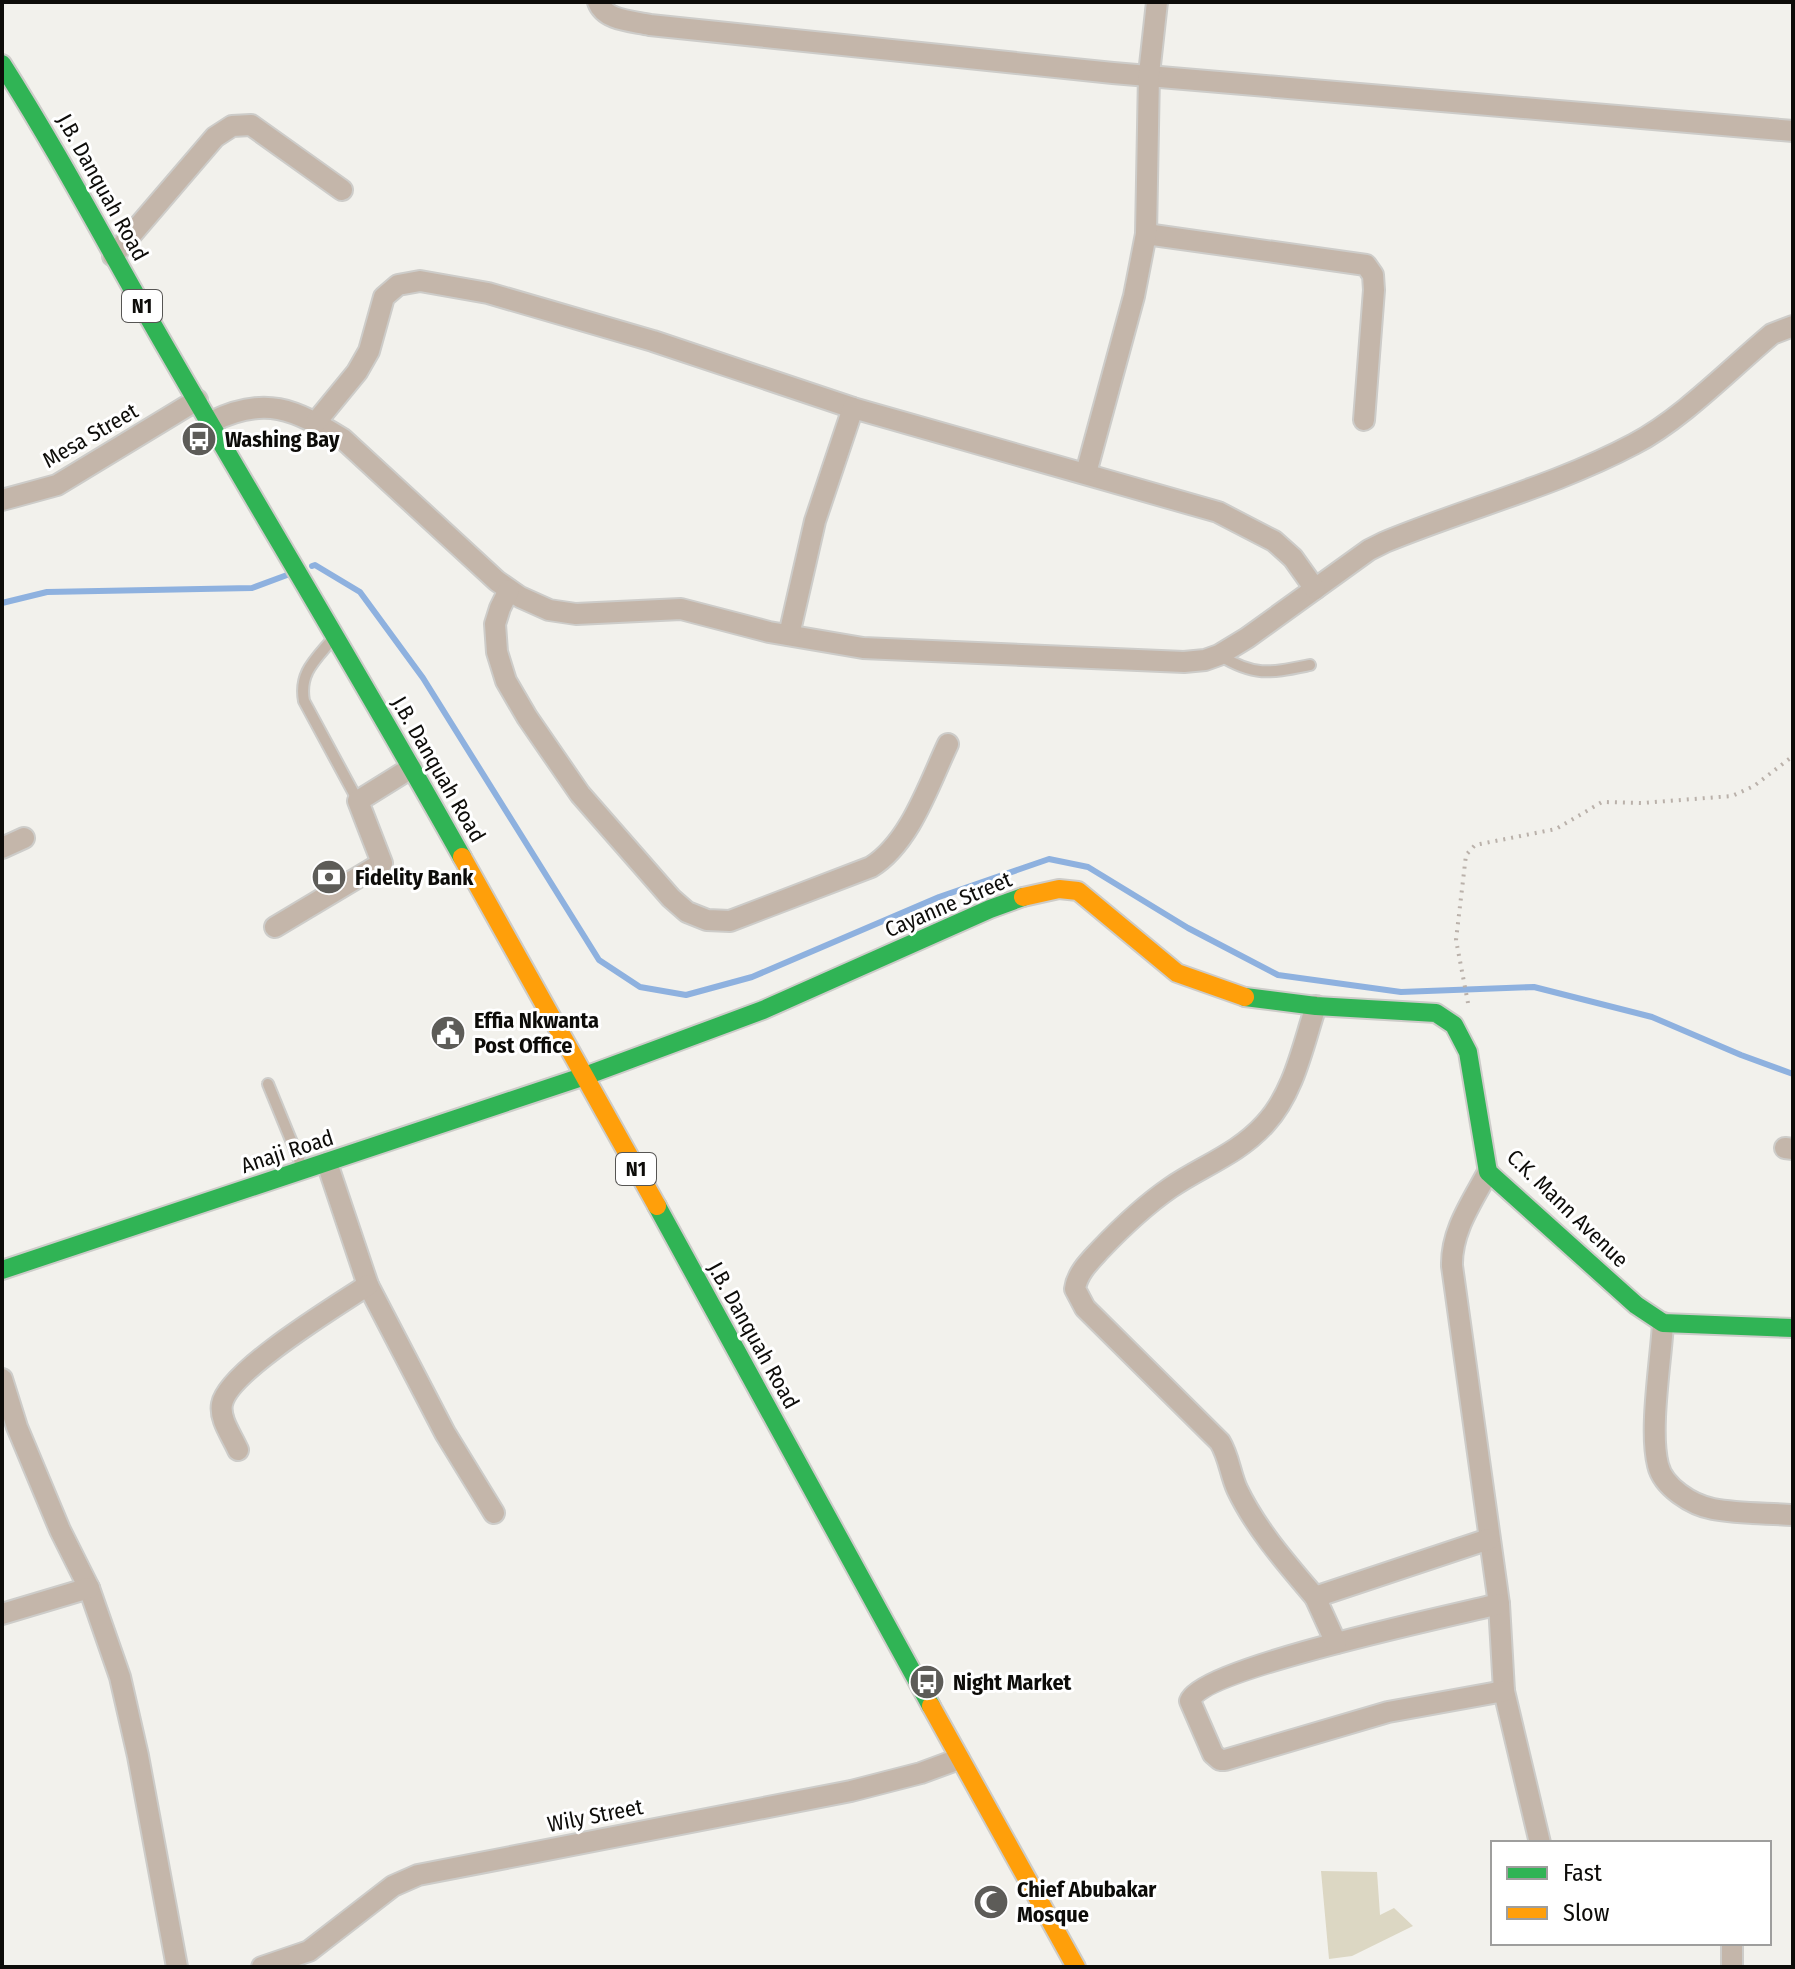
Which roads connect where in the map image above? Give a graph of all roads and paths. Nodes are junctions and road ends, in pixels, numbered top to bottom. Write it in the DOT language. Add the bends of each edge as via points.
graph roads {
  1 [pos="598,2"];
  2 [pos="1157,2"];
  3 [pos="2,64"];
  4 [pos="1149,74"];
  5 [pos="1793,131"];
  6 [pos="342,190"];
  7 [pos="1146,234"];
  8 [pos="113,256"];
  9 [pos="1793,326"];
  10 [pos="197,400"];
  11 [pos="853,408"];
  12 [pos="1364,420"];
  13 [pos="211,422"];
  14 [pos="316,422"];
  15 [pos="1086,473"];
  16 [pos="2,500"];
  17 [pos="1315,589"];
  18 [pos="509,590"];
  19 [pos="789,635"];
  20 [pos="335,637"];
  21 [pos="1219,655"];
  22 [pos="1310,665"];
  23 [pos="948,744"];
  24 [pos="1793,756"];
  25 [pos="411,768"];
  26 [pos="358,801"];
  27 [pos="24,838"];
  28 [pos="2,848"];
  29 [pos="275,927"];
  30 [pos="1316,1006"];
  31 [pos="1468,1009"];
  32 [pos="585,1076"];
  33 [pos="268,1084"];
  34 [pos="327,1163"];
  35 [pos="303,1171"];
  36 [pos="1488,1172"];
  37 [pos="2,1270"];
  38 [pos="368,1285"];
  39 [pos="1663,1323"];
  40 [pos="1793,1328"];
  41 [pos="2,1379"];
  42 [pos="238,1450"];
  43 [pos="494,1513"];
  44 [pos="1793,1515"];
  45 [pos="1489,1539"];
  46 [pos="89,1588"];
  47 [pos="1315,1597"];
  48 [pos="1499,1604"];
  49 [pos="2,1614"];
  50 [pos="1336,1643"];
  51 [pos="1504,1691"];
  52 [pos="959,1759"];
  53 [pos="1540,1841"];
  54 [pos="1732,1945"];
  55 [pos="177,1967"];
  56 [pos="262,1967"];
  57 [pos="1076,1967"];
  58 [pos="1732,1967"];
  1 -- 4 [label="street" via="613,17 650,25"];
  2 -- 4 [label="street"];
  3 -- 8 [label="main road, J.B. Danquah Road / N1"];
  4 -- 5 [label="street"];
  4 -- 7 [label="street"];
  6 -- 8 [label="street" via="251,125 232,126 215,137"];
  7 -- 12 [label="street" via="1366,265 1374,290"];
  7 -- 15 [label="street"];
  8 -- 10 [label="main road, J.B. Danquah Road / N1"];
  9 -- 17 [label="street" via="1772,334 1666,424 1634,444 1521,493 1385,542"];
  10 -- 13 [label="main road, J.B. Danquah Road / N1"];
  10 -- 16 [label="street, Mesa Street" via="57,485"];
  11 -- 14 [label="street" via="653,341 488,293 420,281 398,285 384,297 369,351"];
  11 -- 15 [label="street"];
  11 -- 19 [label="street" via="815,521"];
  13 -- 14 [label="street" via="236,409 260,407"];
  13 -- 20 [label="main road, J.B. Danquah Road / N1"];
  14 -- 18 [label="street" via="343,439"];
  15 -- 17 [label="street" via="1218,512 1258,532 1293,558"];
  17 -- 21 [label="street"];
  18 -- 19 [label="street" via="549,610 576,614 681,609"];
  18 -- 23 [label="street" via="495,637 506,681 580,794 671,898 696,917 730,921 883,859 902,836"];
  19 -- 21 [label="street" via="863,648 1184,662"];
  20 -- 25 [label="main road, J.B. Danquah Road / N1"];
  20 -- 26 [label="lane" via="306,670 301,686"];
  21 -- 22 [label="lane" via="1257,672"];
  24 -- 31 [label="path" via="1732,796 1602,802 1556,829 1475,845 1466,855 1456,940"];
  25 -- 26 [label="street"];
  25 -- 32 [label="main road, J.B. Danquah Road / N1"];
  26 -- 29 [label="street" via="382,863"];
  27 -- 28 [label="street"];
  30 -- 32 [label="main road, Cayanne Street" via="1241,997 1188,978 1078,891 1059,889 990,909 763,1010"];
  30 -- 36 [label="main road, C.K. Mann Avenue" via="1424,1012 1454,1025 1468,1052"];
  30 -- 47 [label="street" via="1292,1076 1269,1120 1232,1153 1142,1208 1083,1269 1075,1289 1085,1308 1220,1442 1242,1498"];
  32 -- 34 [label="main road, Anaji Road"];
  32 -- 52 [label="main road, J.B. Danquah Road / N1"];
  33 -- 35 [label="lane"];
  34 -- 35 [label="main road, Anaji Road"];
  34 -- 38 [label="street"];
  35 -- 37 [label="main road, Anaji Road"];
  36 -- 39 [label="main road, C.K. Mann Avenue" via="1636,1305"];
  36 -- 45 [label="street" via="1452,1252"];
  38 -- 42 [label="street" via="290,1338 227,1391 222,1413"];
  38 -- 43 [label="street" via="445,1433"];
  39 -- 40 [label="main road"];
  39 -- 44 [label="street" via="1655,1441 1661,1472 1695,1503"];
  41 -- 46 [label="street" via="17,1427"];
  45 -- 47 [label="street"];
  45 -- 48 [label="street"];
  46 -- 49 [label="street"];
  46 -- 55 [label="street" via="120,1677"];
  47 -- 50 [label="street"];
  48 -- 50 [label="street"];
  48 -- 51 [label="street"];
  50 -- 51 [label="street" via="1237,1672 1194,1693 1191,1704 1214,1756 1225,1760 1388,1712"];
  51 -- 53 [label="street"];
  52 -- 56 [label="street, Wily Street" via="851,1791 418,1875 393,1886 309,1951"];
  52 -- 57 [label="main road, J.B. Danquah Road / N1"];
  54 -- 58 [label="street"];
}
